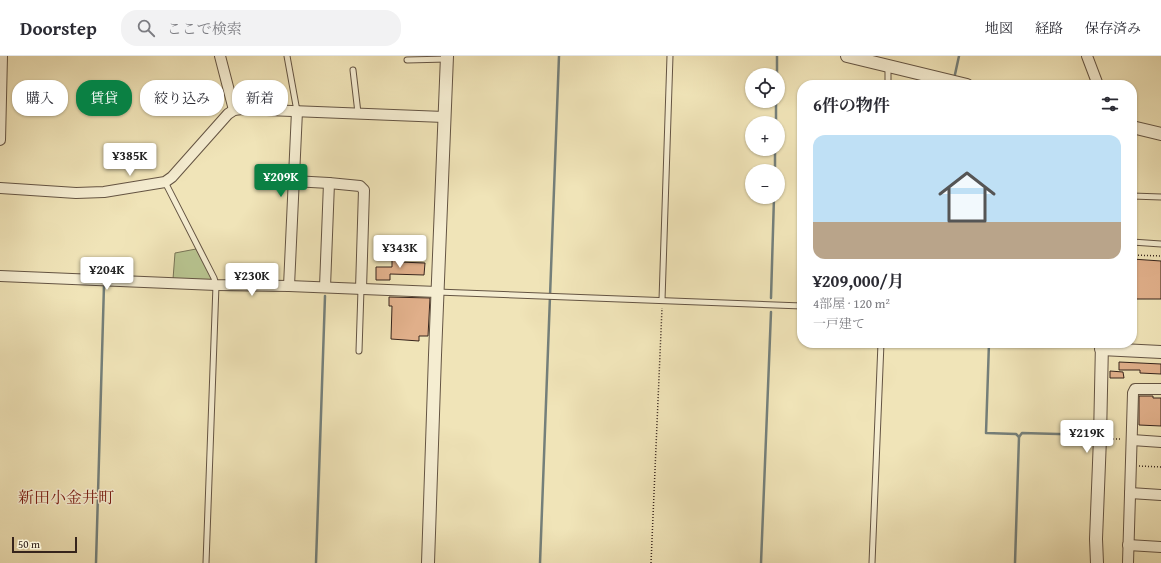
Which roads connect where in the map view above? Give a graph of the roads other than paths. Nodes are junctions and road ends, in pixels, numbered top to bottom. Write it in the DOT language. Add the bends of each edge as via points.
graph roads {
  1 [pos="2,56"];
  2 [pos="220,56"];
  3 [pos="287,56"];
  4 [pos="670,56"];
  5 [pos="847,56"];
  6 [pos="1087,56"];
  7 [pos="447,58"];
  8 [pos="406,60"];
  9 [pos="888,66"];
  10 [pos="353,70"];
  11 [pos="888,80"];
  12 [pos="946,80"];
  13 [pos="1096,80"];
  14 [pos="232,102"];
  15 [pos="232,111"];
  16 [pos="288,111"];
  17 [pos="297,111"];
  18 [pos="358,113"];
  19 [pos="444,117"];
  20 [pos="1137,128"];
  21 [pos="1161,134"];
  22 [pos="0,140"];
  23 [pos="293,181"];
  24 [pos="165,182"];
  25 [pos="329,183"];
  26 [pos="0,188"];
  27 [pos="1137,196"];
  28 [pos="1161,197"];
  29 [pos="1137,242"];
  30 [pos="1161,244"];
  31 [pos="0,276"];
  32 [pos="216,285"];
  33 [pos="289,286"];
  34 [pos="324,287"];
  35 [pos="361,289"];
  36 [pos="437,292"];
  37 [pos="662,300"];
  38 [pos="797,306"];
  39 [pos="880,348"];
  40 [pos="1102,348"];
  41 [pos="1122,348"];
  42 [pos="359,351"];
  43 [pos="1161,352"];
  44 [pos="1161,389"];
  45 [pos="1132,440"];
  46 [pos="1161,442"];
  47 [pos="1130,493"];
  48 [pos="1161,495"];
  49 [pos="1128,545"];
  50 [pos="1161,547"];
  51 [pos="206,563"];
  52 [pos="428,563"];
  53 [pos="872,563"];
  54 [pos="1097,563"];
  55 [pos="1128,563"];
  1 -- 22 [label="street"];
  2 -- 14 [label="street"];
  3 -- 17 [label="lane"];
  4 -- 37 [label="lane"];
  5 -- 9 [label="street"];
  6 -- 13 [label="street"];
  7 -- 8 [label="lane"];
  7 -- 19 [label="street"];
  9 -- 11 [label="lane"];
  9 -- 12 [label="street"];
  10 -- 18 [label="lane"];
  15 -- 24 [label="street"];
  16 -- 17 [label="street"];
  17 -- 18 [label="street"];
  17 -- 23 [label="street"];
  18 -- 19 [label="street"];
  19 -- 36 [label="street"];
  20 -- 21 [label="street"];
  23 -- 25 [label="street"];
  23 -- 33 [label="street"];
  24 -- 26 [label="street" via="104,192 76,193"];
  24 -- 32 [label="lane"];
  25 -- 34 [label="street"];
  25 -- 35 [label="street" via="360,186 364,190"];
  27 -- 28 [label="lane"];
  29 -- 30 [label="lane"];
  31 -- 32 [label="street"];
  32 -- 33 [label="street"];
  32 -- 51 [label="lane"];
  33 -- 34 [label="street"];
  34 -- 35 [label="street"];
  35 -- 36 [label="street"];
  35 -- 42 [label="lane"];
  36 -- 37 [label="lane"];
  36 -- 52 [label="street"];
  37 -- 38 [label="lane"];
  39 -- 53 [label="lane"];
  40 -- 54 [label="street"];
  41 -- 43 [label="street"];
  44 -- 45 [label="street" via="1135,389"];
  45 -- 46 [label="street"];
  45 -- 47 [label="street"];
  47 -- 48 [label="street"];
  47 -- 49 [label="street"];
  49 -- 50 [label="street"];
  49 -- 55 [label="street"];
}
